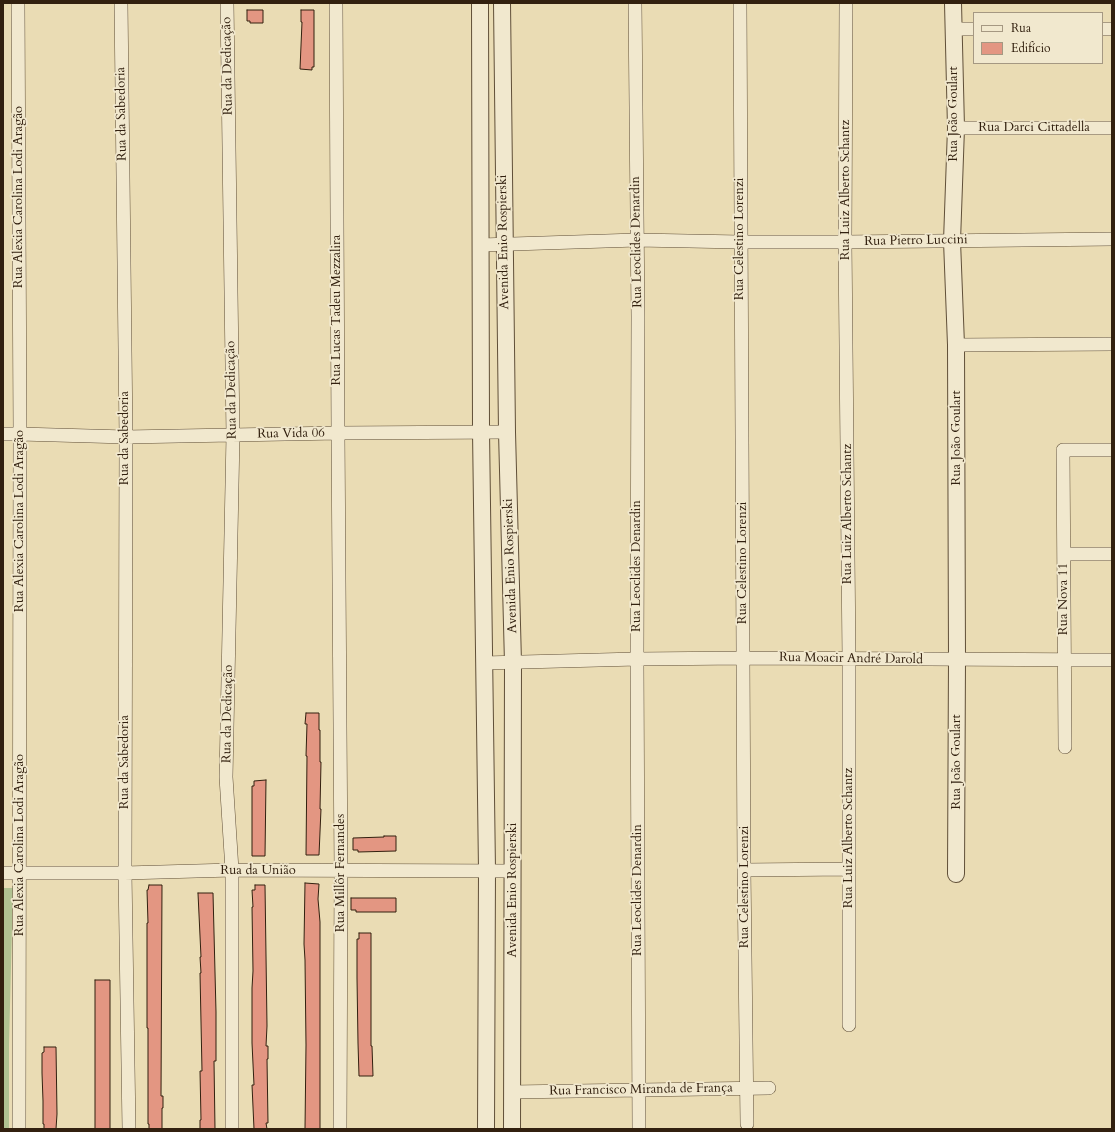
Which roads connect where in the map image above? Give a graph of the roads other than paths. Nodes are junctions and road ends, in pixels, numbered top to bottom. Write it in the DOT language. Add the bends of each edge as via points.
graph roads {
  1 [pos="18,3"];
  2 [pos="121,3"];
  3 [pos="227,3"];
  4 [pos="336,3"];
  5 [pos="480,3"];
  6 [pos="502,3"];
  7 [pos="635,3"];
  8 [pos="740,3"];
  9 [pos="846,3"];
  10 [pos="954,3"];
  11 [pos="953,29"];
  12 [pos="973,29"];
  13 [pos="956,128"];
  14 [pos="1112,128"];
  15 [pos="1112,239"];
  16 [pos="637,240"];
  17 [pos="952,241"];
  18 [pos="740,242"];
  19 [pos="846,242"];
  20 [pos="504,243"];
  21 [pos="481,245"];
  22 [pos="1112,344"];
  23 [pos="956,345"];
  24 [pos="481,431"];
  25 [pos="507,432"];
  26 [pos="338,433"];
  27 [pos="3,434"];
  28 [pos="20,434"];
  29 [pos="233,436"];
  30 [pos="126,437"];
  31 [pos="1112,450"];
  32 [pos="1064,554"];
  33 [pos="1112,554"];
  34 [pos="339,617"];
  35 [pos="744,658"];
  36 [pos="637,659"];
  37 [pos="849,659"];
  38 [pos="957,659"];
  39 [pos="1064,659"];
  40 [pos="1112,660"];
  41 [pos="484,663"];
  42 [pos="514,663"];
  43 [pos="1065,747"];
  44 [pos="849,869"];
  45 [pos="232,870"];
  46 [pos="487,870"];
  47 [pos="744,870"];
  48 [pos="341,871"];
  49 [pos="513,871"];
  50 [pos="3,873"];
  51 [pos="20,873"];
  52 [pos="125,873"];
  53 [pos="956,874"];
  54 [pos="849,1025"];
  55 [pos="747,1088"];
  56 [pos="769,1088"];
  57 [pos="639,1091"];
  58 [pos="512,1092"];
  59 [pos="747,1124"];
  60 [pos="20,1129"];
  61 [pos="129,1129"];
  62 [pos="232,1129"];
  63 [pos="340,1129"];
  64 [pos="486,1129"];
  65 [pos="512,1129"];
  66 [pos="639,1129"];
  1 -- 28 [label="street, Rua Alexia Carolina Lodi Aragão"];
  2 -- 30 [label="street, Rua da Sabedoria"];
  3 -- 29 [label="street, Rua da Dedicação"];
  4 -- 26 [label="street, Rua Lucas Tadeu Mezzalira"];
  5 -- 21 [label="street, Avenida Enio Rospierski"];
  6 -- 20 [label="street, Avenida Enio Rospierski"];
  7 -- 16 [label="street, Rua Leoclides Denardin"];
  8 -- 18 [label="street, Rua Celestino Lorenzi"];
  9 -- 19 [label="street, Rua Luiz Alberto Schantz"];
  10 -- 11 [label="street, Rua João Goulart"];
  11 -- 12 [label="street"];
  11 -- 13 [label="street, Rua João Goulart"];
  13 -- 14 [label="street, Rua Darci Cittadella"];
  13 -- 17 [label="street, Rua João Goulart"];
  15 -- 17 [label="street, Rua Pietro Luccini"];
  16 -- 18 [label="street, Rua Pietro Luccini"];
  16 -- 20 [label="street, Rua Pietro Luccini"];
  16 -- 36 [label="street, Rua Leoclides Denardin"];
  17 -- 19 [label="street, Rua Pietro Luccini"];
  17 -- 23 [label="street, Rua João Goulart"];
  18 -- 19 [label="street, Rua Pietro Luccini"];
  18 -- 35 [label="street, Rua Celestino Lorenzi"];
  19 -- 37 [label="street, Rua Luiz Alberto Schantz"];
  20 -- 21 [label="street, Rua Pietro Luccini"];
  20 -- 25 [label="street, Avenida Enio Rospierski"];
  21 -- 24 [label="street, Avenida Enio Rospierski"];
  22 -- 23 [label="street"];
  23 -- 38 [label="street, Rua João Goulart"];
  24 -- 25 [label="street, Rua Vida 06"];
  24 -- 26 [label="street, Rua Vida 06"];
  24 -- 41 [label="street, Avenida Enio Rospierski"];
  25 -- 42 [label="street, Avenida Enio Rospierski"];
  26 -- 29 [label="street, Rua Vida 06"];
  26 -- 34 [label="street, Rua Lucas Tadeu Mezzalira"];
  27 -- 28 [label="street, Rua Vida 06"];
  28 -- 30 [label="street, Rua Vida 06"];
  28 -- 51 [label="street, Rua Alexia Carolina Lodi Aragão"];
  29 -- 30 [label="street, Rua Vida 06"];
  29 -- 45 [label="street, Rua da Dedicação" via="226,777"];
  30 -- 52 [label="street, Rua da Sabedoria"];
  31 -- 32 [label="street, Rua Nova 11" via="1063,450"];
  32 -- 33 [label="street"];
  32 -- 39 [label="street, Rua Nova 11"];
  34 -- 48 [label="street, Rua Millôr Fernandes"];
  35 -- 36 [label="street, Rua Moacir André Darold"];
  35 -- 37 [label="street, Rua Moacir André Darold"];
  35 -- 47 [label="street, Rua Celestino Lorenzi"];
  36 -- 42 [label="street, Rua Moacir André Darold"];
  36 -- 57 [label="street, Rua Leoclides Denardin"];
  37 -- 38 [label="street, Rua Moacir André Darold"];
  37 -- 44 [label="street, Rua Luiz Alberto Schantz"];
  38 -- 39 [label="street, Rua Moacir André Darold"];
  38 -- 53 [label="street, Rua João Goulart"];
  39 -- 40 [label="street, Rua Moacir André Darold"];
  39 -- 43 [label="street, Rua Nova 11"];
  41 -- 42 [label="street, Rua Moacir André Darold"];
  41 -- 46 [label="street, Avenida Enio Rospierski"];
  42 -- 49 [label="street, Avenida Enio Rospierski"];
  44 -- 47 [label="street"];
  44 -- 54 [label="street, Rua Luiz Alberto Schantz"];
  45 -- 48 [label="street, Rua da União"];
  45 -- 52 [label="street, Rua da União"];
  45 -- 62 [label="street, Rua da Dedicação"];
  46 -- 48 [label="street, Rua da União"];
  46 -- 49 [label="street, Rua da União"];
  46 -- 64 [label="street, Avenida Enio Rospierski"];
  47 -- 55 [label="street, Rua Celestino Lorenzi"];
  48 -- 63 [label="street, Rua Millôr Fernandes"];
  49 -- 58 [label="street, Avenida Enio Rospierski"];
  50 -- 51 [label="street, Rua da União"];
  51 -- 52 [label="street, Rua da União"];
  51 -- 60 [label="street, Rua Alexia Carolina Lodi Aragão"];
  52 -- 61 [label="street, Rua da Sabedoria"];
  55 -- 56 [label="street, Rua Francisco Miranda de França"];
  55 -- 57 [label="street, Rua Francisco Miranda de França"];
  55 -- 59 [label="street, Rua Celestino Lorenzi"];
  57 -- 58 [label="street, Rua Francisco Miranda de França"];
  57 -- 66 [label="street, Rua Leoclides Denardin"];
  58 -- 65 [label="street, Avenida Enio Rospierski"];
}
